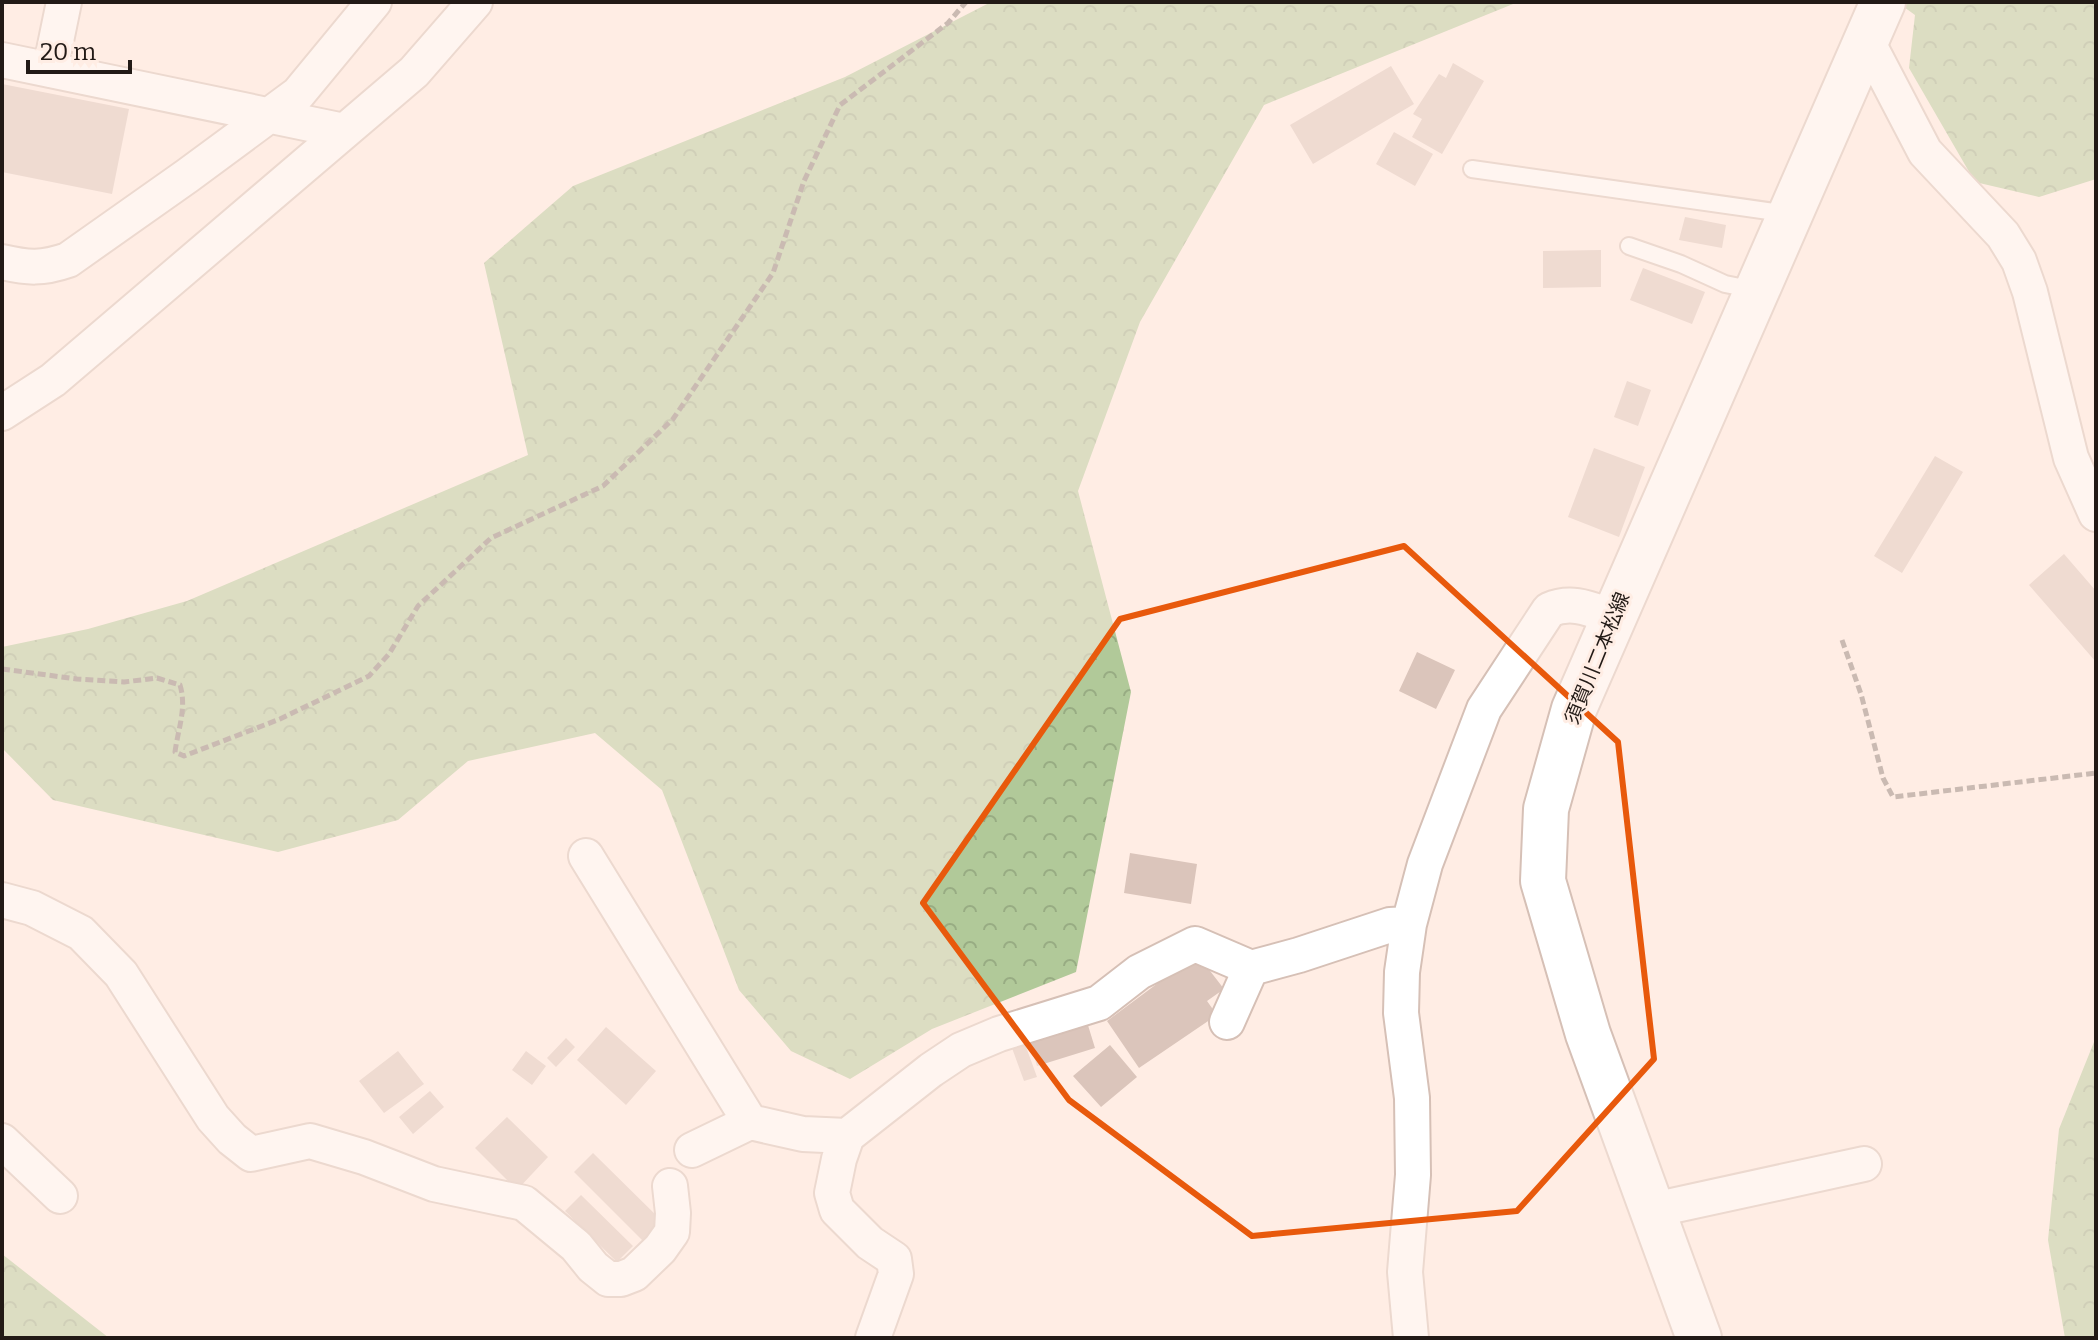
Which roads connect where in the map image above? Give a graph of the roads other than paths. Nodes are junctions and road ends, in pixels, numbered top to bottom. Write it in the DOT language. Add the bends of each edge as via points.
graph roads {
  1 [pos="64,2"];
  2 [pos="374,2"];
  3 [pos="475,2"];
  4 [pos="1875,20"];
  5 [pos="2,60"];
  6 [pos="50,70"];
  7 [pos="269,115"];
  8 [pos="344,131"];
  9 [pos="1472,169"];
  10 [pos="1791,214"];
  11 [pos="1629,246"];
  12 [pos="2,262"];
  13 [pos="1758,290"];
  14 [pos="2,413"];
  15 [pos="2096,514"];
  16 [pos="1613,617"];
  17 [pos="586,856"];
  18 [pos="2,900"];
  19 [pos="1409,924"];
  20 [pos="1251,968"];
  21 [pos="1227,1022"];
  22 [pos="750,1122"];
  23 [pos="847,1136"];
  24 [pos="2,1141"];
  25 [pos="692,1150"];
  26 [pos="1864,1164"];
  27 [pos="670,1186"];
  28 [pos="60,1196"];
  29 [pos="1653,1210"];
  30 [pos="873,1338"];
  31 [pos="1411,1338"];
  32 [pos="1699,1338"];
  1 -- 6 [label="street"];
  2 -- 7 [label="street" via="298,94"];
  3 -- 8 [label="street" via="414,72"];
  4 -- 10 [label="main road, 須賀川二本松線"];
  4 -- 15 [label="street" via="1925,152 2003,235 2019,261 2071,458"];
  5 -- 6 [label="street"];
  6 -- 7 [label="street"];
  7 -- 8 [label="street"];
  7 -- 12 [label="street" via="68,260 29,268"];
  8 -- 14 [label="street" via="53,380"];
  9 -- 10 [label="lane"];
  10 -- 13 [label="main road, 須賀川二本松線"];
  11 -- 13 [label="lane" via="1725,284"];
  13 -- 16 [label="main road, 須賀川二本松線"];
  16 -- 19 [label="street" via="1581,606 1549,610 1484,709 1425,864"];
  16 -- 29 [label="main road, 須賀川二本松線" via="1561,752 1546,809 1543,881 1588,1034"];
  17 -- 22 [label="street"];
  18 -- 27 [label="street" via="32,908 81,933 121,974 213,1118 251,1154 310,1141 434,1184 524,1203 608,1279 634,1274 672,1232"];
  19 -- 20 [label="street" via="1390,925"];
  19 -- 31 [label="street" via="1401,1013 1412,1098 1413,1175 1405,1272"];
  20 -- 21 [label="street"];
  20 -- 23 [label="street" via="1195,944 1139,972 1099,1003 961,1050"];
  22 -- 23 [label="street" via="803,1134"];
  22 -- 25 [label="street"];
  23 -- 30 [label="street" via="832,1193 837,1210 894,1259 896,1274"];
  24 -- 28 [label="street"];
  26 -- 29 [label="street"];
  29 -- 32 [label="main road, 須賀川二本松線"];
}
